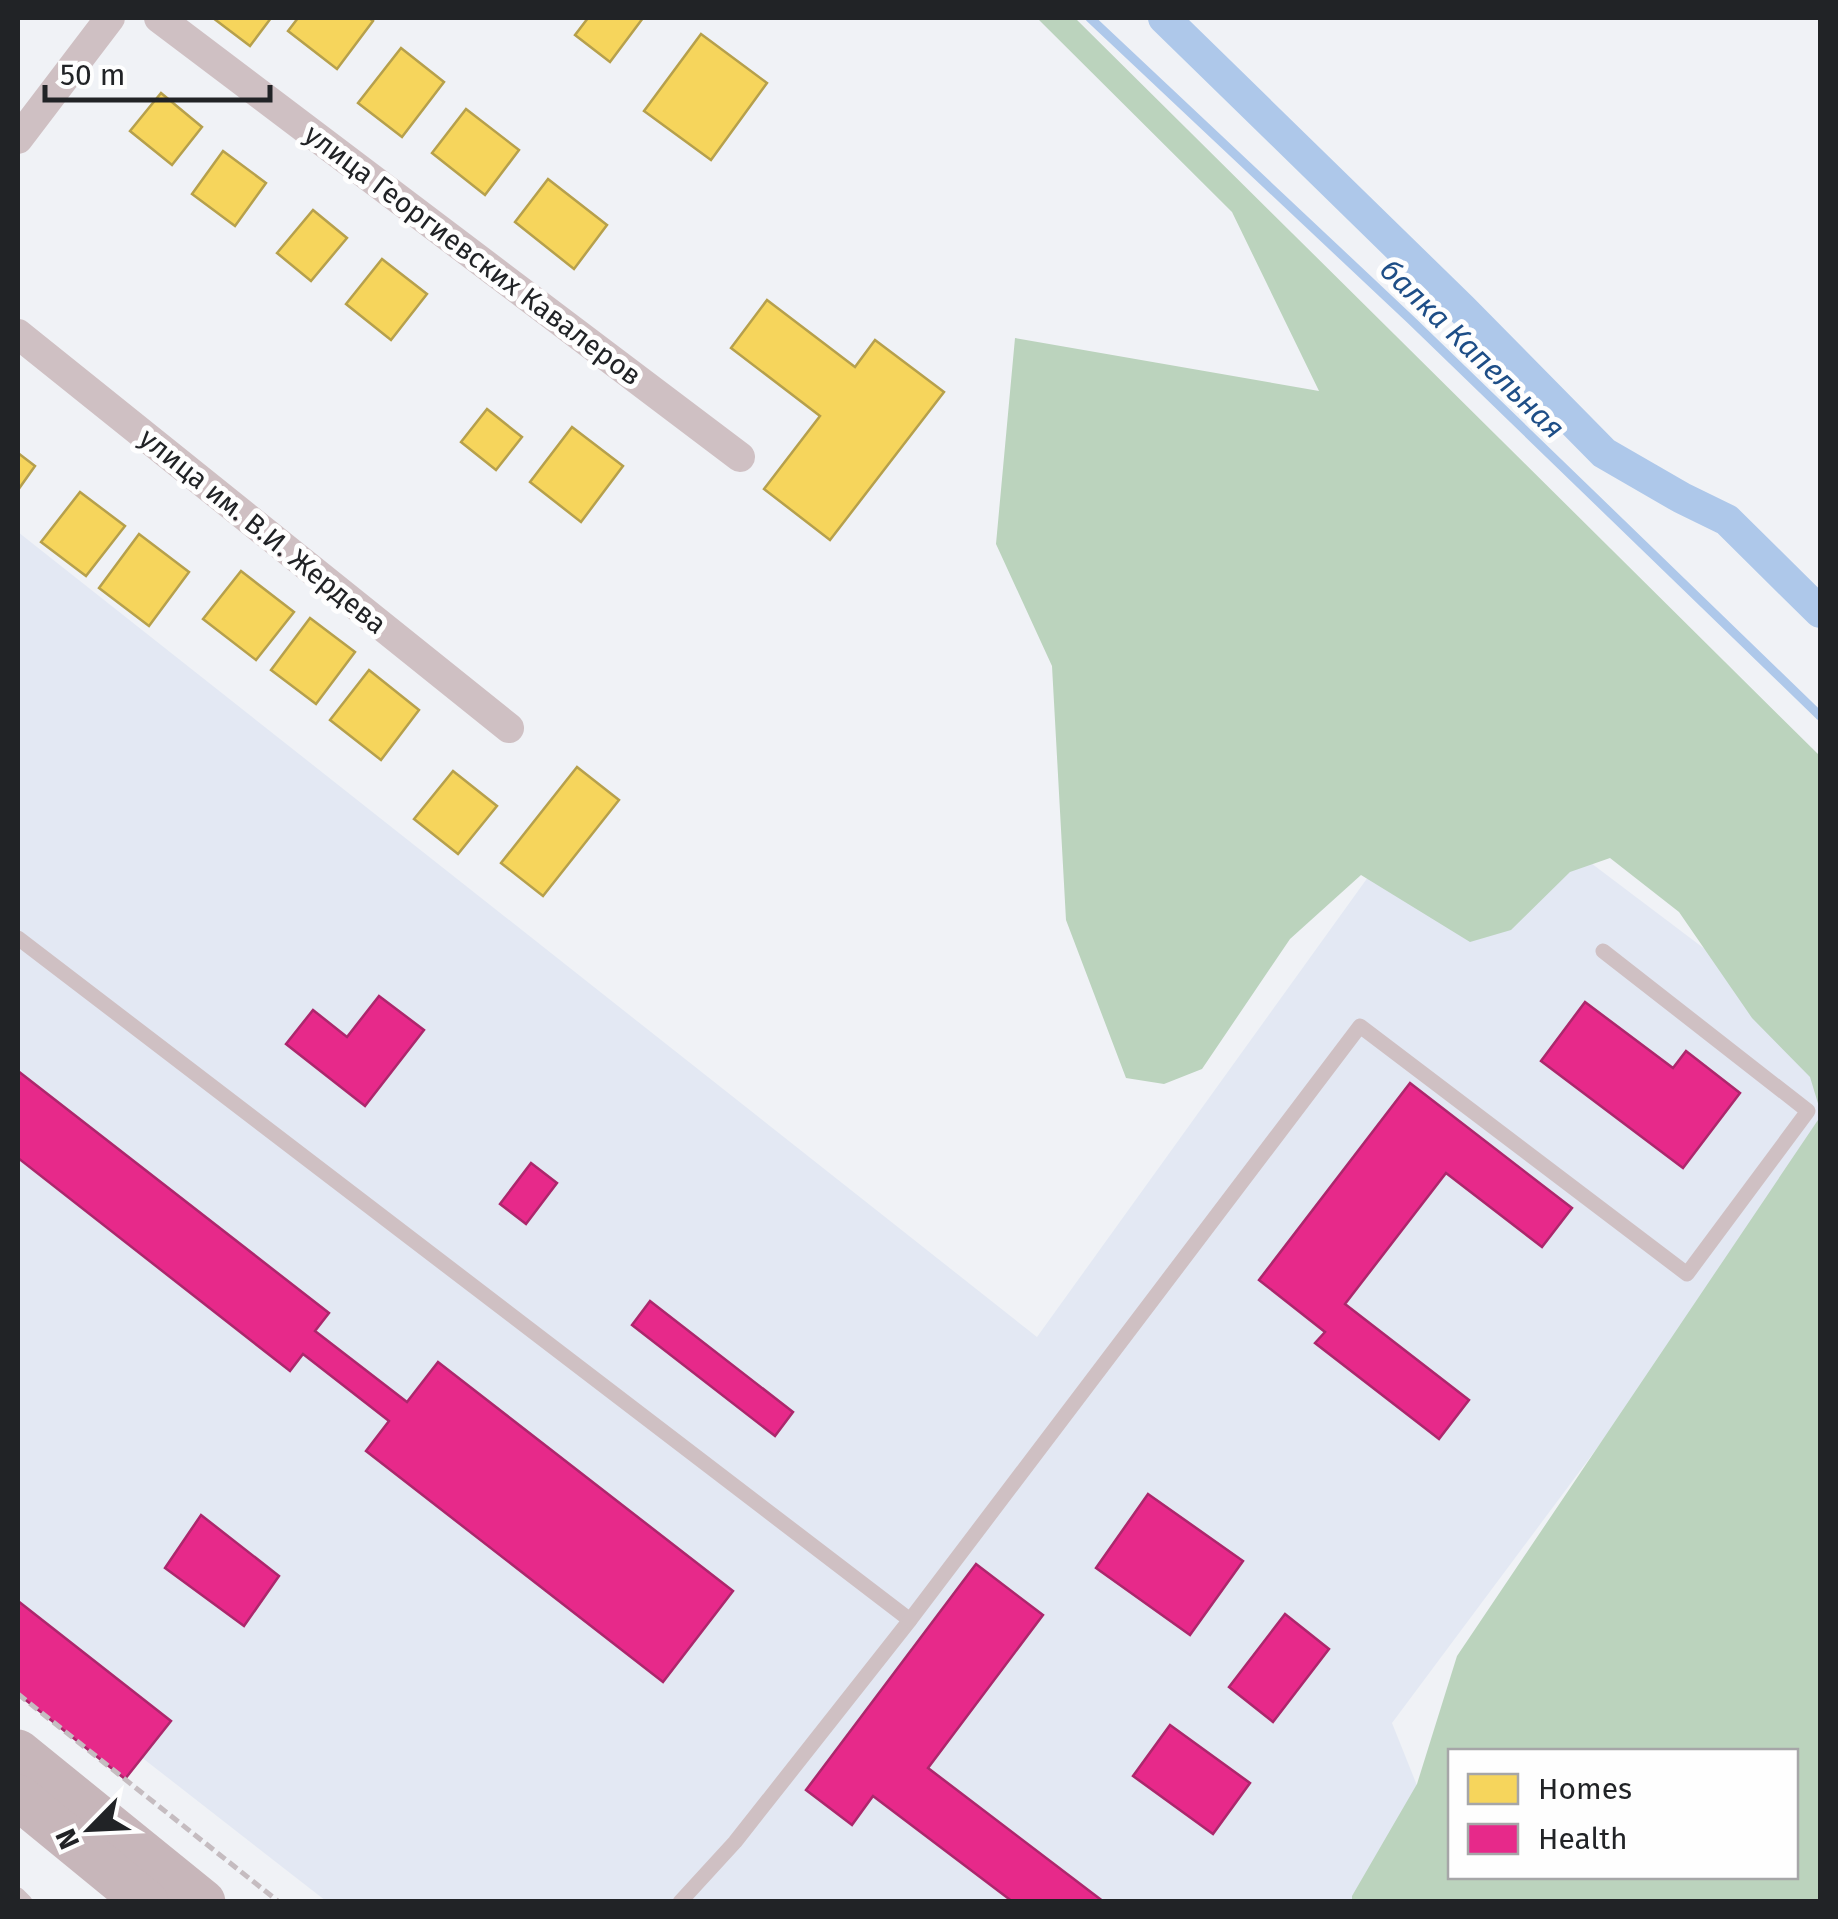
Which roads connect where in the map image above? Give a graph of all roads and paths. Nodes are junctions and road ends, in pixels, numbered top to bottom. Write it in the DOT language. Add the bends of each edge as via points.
graph roads {
  1 [pos="110,18"];
  2 [pos="159,18"];
  3 [pos="18,139"];
  4 [pos="18,334"];
  5 [pos="740,457"];
  6 [pos="509,728"];
  7 [pos="18,938"];
  8 [pos="1603,952"];
  9 [pos="910,1620"];
  10 [pos="18,1694"];
  11 [pos="18,1752"];
  12 [pos="18,1797"];
  13 [pos="18,1896"];
  14 [pos="25,1902"];
  15 [pos="146,1902"];
  16 [pos="204,1902"];
  17 [pos="279,1902"];
  18 [pos="680,1902"];
  1 -- 3 [label="street"];
  2 -- 5 [label="street, улица Георгиевских Кавалеров"];
  4 -- 6 [label="street, улица им. В.И. Жердева"];
  7 -- 9 [label="lane"];
  8 -- 9 [label="lane" via="1808,1111 1687,1274 1360,1026"];
  9 -- 18 [label="lane"];
  10 -- 17 [label="path"];
  11 -- 16 [label="main road"];
  12 -- 15 [label="main road"];
  13 -- 14 [label="lane"];
}
